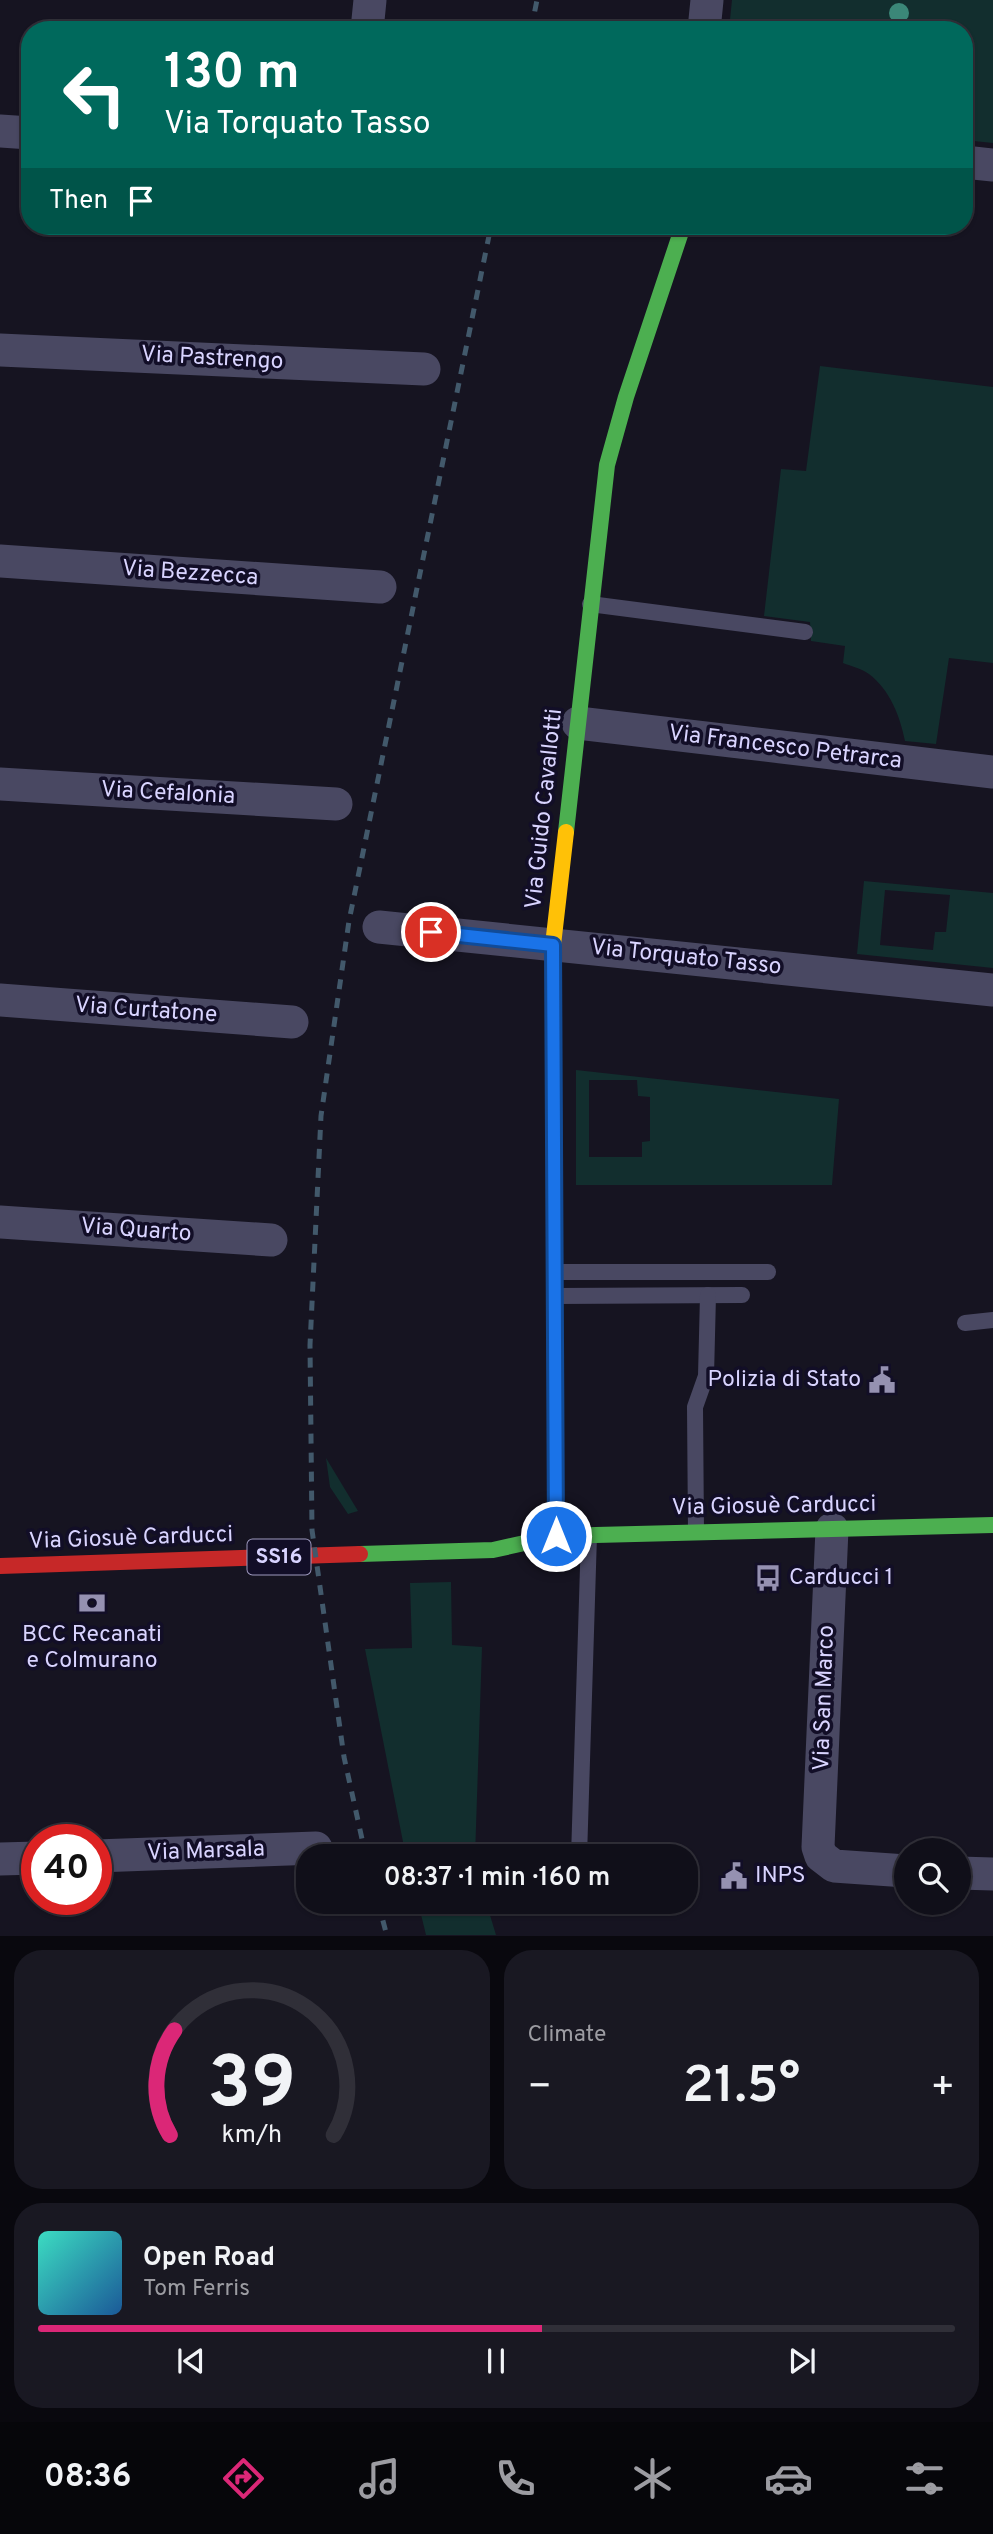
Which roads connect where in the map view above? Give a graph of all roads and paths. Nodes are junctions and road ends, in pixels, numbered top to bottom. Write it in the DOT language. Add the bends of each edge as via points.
graph roads {
  1 [pos="370,0"];
  2 [pos="707,0"];
  3 [pos="368,21"];
  4 [pos="705,21"];
  5 [pos="0,131"];
  6 [pos="21,132"];
  7 [pos="973,163"];
  8 [pos="993,165"];
  9 [pos="680,235"];
  10 [pos="0,350"];
  11 [pos="424,369"];
  12 [pos="0,561"];
  13 [pos="380,587"];
  14 [pos="590,604"];
  15 [pos="805,632"];
  16 [pos="578,723"];
  17 [pos="993,772"];
  18 [pos="0,784"];
  19 [pos="336,804"];
  20 [pos="379,927"];
  21 [pos="553,945"];
  22 [pos="993,990"];
  23 [pos="0,1000"];
  24 [pos="292,1022"];
  25 [pos="0,1222"];
  26 [pos="271,1240"];
  27 [pos="555,1272"];
  28 [pos="768,1272"];
  29 [pos="708,1295"];
  30 [pos="742,1295"];
  31 [pos="555,1296"];
  32 [pos="993,1320"];
  33 [pos="965,1323"];
  34 [pos="993,1525"];
  35 [pos="519,1529"];
  36 [pos="832,1529"];
  37 [pos="696,1532"];
  38 [pos="589,1535"];
  39 [pos="556,1536"];
  40 [pos="132,1562"];
  41 [pos="0,1566"];
  42 [pos="133,1579"];
  43 [pos="579,1844"];
  44 [pos="296,1848"];
  45 [pos="112,1855"];
  46 [pos="21,1858"];
  47 [pos="0,1859"];
  48 [pos="894,1870"];
  49 [pos="971,1873"];
  50 [pos="993,1874"];
  1 -- 3 [label="street"];
  2 -- 4 [label="street"];
  5 -- 6 [label="street"];
  7 -- 8 [label="street"];
  9 -- 14 [label="street, Via Guido Cavallotti" via="612,441"];
  10 -- 11 [label="street, Via Pastrengo"];
  12 -- 13 [label="street, Via Bezzecca"];
  14 -- 15 [label="lane"];
  14 -- 16 [label="street, Via Guido Cavallotti"];
  16 -- 17 [label="street, Via Francesco Petrarca"];
  16 -- 21 [label="street, Via Guido Cavallotti"];
  18 -- 19 [label="street, Via Cefalonia"];
  20 -- 21 [label="street, Via Torquato Tasso"];
  21 -- 22 [label="street, Via Torquato Tasso"];
  21 -- 27 [label="street, Via Guido Cavallotti"];
  23 -- 24 [label="street, Via Curtatone"];
  25 -- 26 [label="street, Via Quarto"];
  27 -- 28 [label="lane"];
  27 -- 31 [label="street, Via Guido Cavallotti"];
  29 -- 30 [label="lane"];
  29 -- 31 [label="lane"];
  29 -- 37 [label="lane" via="706,1376 695,1407"];
  31 -- 39 [label="street, Via Guido Cavallotti"];
  32 -- 33 [label="lane"];
  34 -- 36 [label="street, Via Giosuè Carducci / SS16"];
  35 -- 39 [label="street, Via Giosuè Carducci / SS16"];
  36 -- 37 [label="street, Via Giosuè Carducci / SS16"];
  36 -- 48 [label="street, Via San Marco" via="818,1847 828,1863"];
  37 -- 38 [label="street, Via Giosuè Carducci / SS16"];
  38 -- 39 [label="street, Via Giosuè Carducci / SS16"];
  38 -- 43 [label="lane"];
  39 -- 40 [label="street, Via Giosuè Carducci / SS16" via="493,1550"];
  40 -- 41 [label="street, Via Giosuè Carducci / SS16"];
  40 -- 42 [label="lane"];
  44 -- 45 [label="street, Via Marsala"];
  46 -- 47 [label="street"];
  49 -- 50 [label="street"];
}
